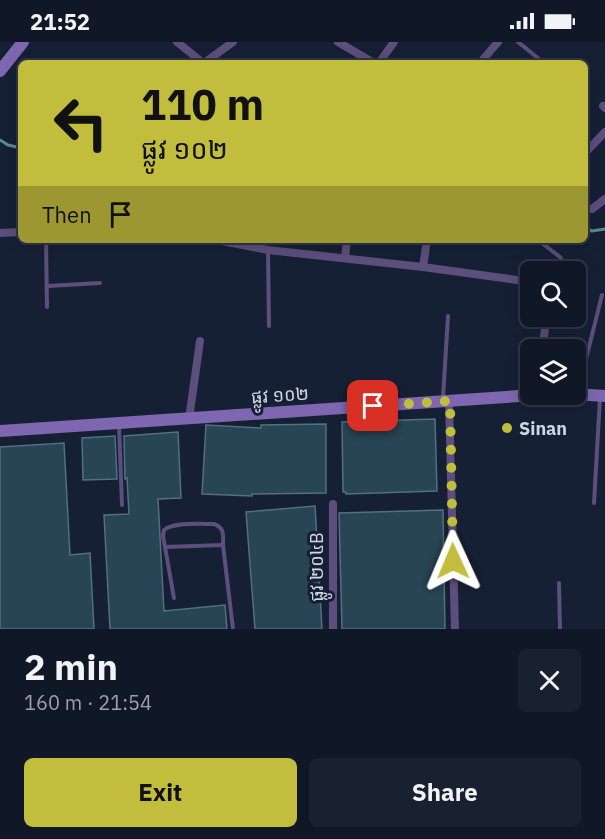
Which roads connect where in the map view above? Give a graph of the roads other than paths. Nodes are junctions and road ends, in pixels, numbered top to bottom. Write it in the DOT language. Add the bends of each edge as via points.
graph roads {
  1 [pos="23,42"];
  2 [pos="177,42"];
  3 [pos="233,42"];
  4 [pos="338,42"];
  5 [pos="394,42"];
  6 [pos="498,42"];
  7 [pos="518,42"];
  8 [pos="199,60"];
  9 [pos="207,60"];
  10 [pos="369,60"];
  11 [pos="381,60"];
  12 [pos="483,60"];
  13 [pos="540,60"];
  14 [pos="0,71"];
  15 [pos="605,132"];
  16 [pos="588,150"];
  17 [pos="605,199"];
  18 [pos="592,208"];
  19 [pos="18,232"];
  20 [pos="0,233"];
  21 [pos="46,243"];
  22 [pos="232,243"];
  23 [pos="347,243"];
  24 [pos="427,243"];
  25 [pos="542,243"];
  26 [pos="268,250"];
  27 [pos="345,258"];
  28 [pos="562,261"];
  29 [pos="423,267"];
  30 [pos="520,280"];
  31 [pos="100,283"];
  32 [pos="48,286"];
  33 [pos="602,294"];
  34 [pos="47,307"];
  35 [pos="448,316"];
  36 [pos="269,326"];
  37 [pos="200,341"];
  38 [pos="586,358"];
  39 [pos="586,395"];
  40 [pos="520,396"];
  41 [pos="603,396"];
  42 [pos="446,401"];
  43 [pos="189,419"];
  44 [pos="118,424"];
  45 [pos="0,431"];
  46 [pos="594,502"];
  47 [pos="333,504"];
  48 [pos="122,505"];
  49 [pos="223,545"];
  50 [pos="165,547"];
  51 [pos="559,583"];
  52 [pos="174,598"];
  53 [pos="233,629"];
  54 [pos="333,629"];
  55 [pos="455,629"];
  56 [pos="560,629"];
  1 -- 14 [label="street"];
  2 -- 8 [label="street"];
  3 -- 9 [label="street"];
  4 -- 10 [label="street"];
  5 -- 11 [label="street"];
  6 -- 12 [label="street"];
  7 -- 13 [label="lane"];
  15 -- 16 [label="street"];
  17 -- 18 [label="street"];
  19 -- 20 [label="street"];
  21 -- 32 [label="lane"];
  22 -- 26 [label="street"];
  23 -- 27 [label="street"];
  24 -- 29 [label="street"];
  25 -- 28 [label="lane"];
  26 -- 27 [label="street"];
  26 -- 36 [label="lane"];
  27 -- 29 [label="street"];
  29 -- 30 [label="street"];
  31 -- 32 [label="lane"];
  32 -- 34 [label="lane"];
  33 -- 38 [label="lane"];
  35 -- 42 [label="lane"];
  37 -- 43 [label="street"];
  39 -- 41 [label="street"];
  40 -- 42 [label="street, ផ្លូវ ១០២"];
  41 -- 46 [label="lane"];
  42 -- 43 [label="street, ផ្លូវ ១០២"];
  42 -- 55 [label="street"];
  43 -- 44 [label="street, ផ្លូវ ១០២"];
  44 -- 45 [label="street, ផ្លូវ ១០២"];
  44 -- 48 [label="lane"];
  47 -- 54 [label="street, ផ្លូវ ២០៤B"];
  49 -- 50 [label="lane"];
  49 -- 50 [label="lane" via="223,531 214,524 168,527 164,530"];
  49 -- 53 [label="lane"];
  50 -- 52 [label="lane"];
  51 -- 56 [label="lane"];
}
